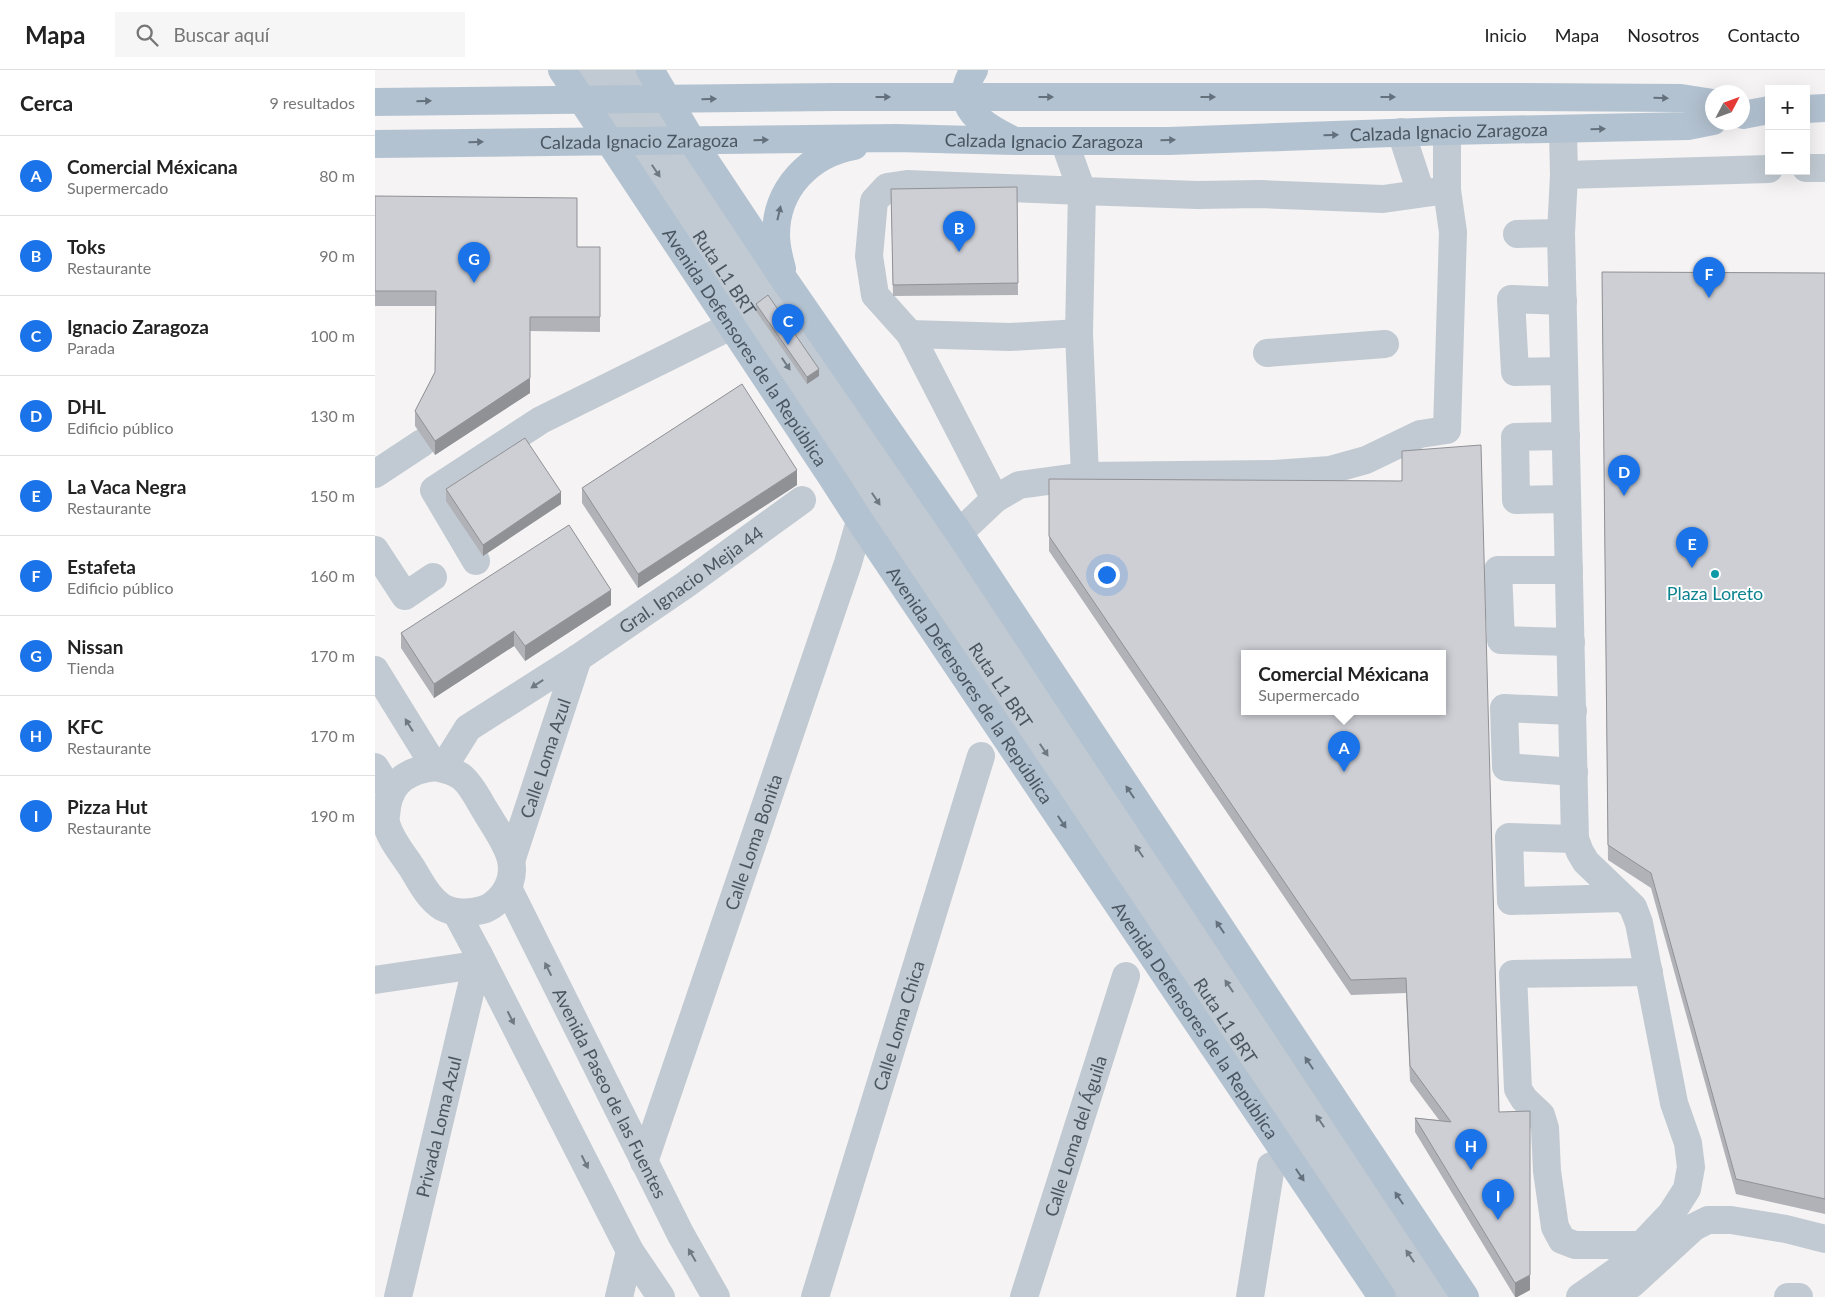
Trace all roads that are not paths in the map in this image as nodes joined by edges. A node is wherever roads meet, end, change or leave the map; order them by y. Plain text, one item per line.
1 (562, 70) edge
2 (593, 70) edge
3 (620, 70) edge
4 (650, 70) edge
5 (974, 70) edge
6 (375, 83) edge
7 (1705, 101) edge
8 (375, 102) edge
9 (1810, 108) edge
10 (1825, 108) edge
11 (375, 122) edge
12 (1705, 123) edge
13 (1563, 130) junction
14 (1447, 131) junction
15 (1401, 132) junction
16 (896, 138) junction
17 (636, 140) junction
18 (663, 140) junction
19 (607, 141) junction
20 (692, 141) junction
21 (1015, 141) junction
22 (1064, 141) junction
23 (375, 144) edge
24 (1810, 168) edge
25 (1825, 168) edge
26 (1765, 169) edge
27 (1564, 175) junction
28 (1082, 191) junction
29 (1434, 192) junction
30 (1561, 233) junction
31 (1517, 234) dead end
32 (783, 278) junction
33 (1563, 301) junction
34 (731, 326) junction
35 (1079, 333) junction
36 (910, 334) junction
37 (1385, 344) dead end
38 (1267, 353) dead end
39 (1564, 371) junction
40 (1566, 436) junction
41 (422, 443) edge
42 (375, 474) edge
43 (1085, 476) junction
44 (995, 499) junction
45 (1567, 499) junction
46 (803, 500) dead end
47 (860, 521) junction
48 (959, 533) junction
49 (375, 550) edge
50 (477, 561) dead end
51 (1569, 570) junction
52 (433, 577) dead end
53 (1571, 642) junction
54 (578, 658) junction
55 (375, 670) edge
56 (1573, 711) junction
57 (981, 756) dead end
58 (375, 767) edge
59 (439, 768) junction
60 (1574, 772) junction
61 (384, 807) edge
62 (1575, 839) junction
63 (512, 858) junction
64 (508, 888) junction
65 (1623, 898) junction
66 (456, 912) junction
67 (478, 960) junction
68 (1649, 972) junction
69 (1126, 976) dead end
70 (375, 980) edge
71 (644, 1162) junction
72 (1271, 1166) dead end
73 (1825, 1239) edge
74 (1643, 1245) junction
75 (630, 1251) junction
76 (398, 1297) edge
77 (619, 1297) edge
78 (661, 1297) edge
79 (716, 1297) edge
80 (815, 1297) edge
81 (1024, 1297) edge
82 (1250, 1297) edge
83 (1382, 1297) edge
84 (1411, 1297) edge
85 (1437, 1297) edge
86 (1465, 1297) edge
87 (1580, 1297) edge
88 (1615, 1297) edge
89 (1788, 1297) edge
90 (1799, 1297) edge

1 - 19 main road, Avenida Defensores de la República
2 - 17 street, Ruta L1 BRT
3 - 18 street, Ruta L1 BRT
4 - 20 main road
5 - 21 main road
6 - 11 main road
8 -> 7 main road, Calzada Ignacio Zaragoza
9 - 10 main road
13 -> 12 main road, Calzada Ignacio Zaragoza
13 - 14 main road, Calzada Ignacio Zaragoza
13 - 27 street
14 - 15 main road, Calzada Ignacio Zaragoza
14 - 29 street
22 -> 15 main road, Calzada Ignacio Zaragoza
15 - 29 street
20 -> 16 main road, Calzada Ignacio Zaragoza
16 - 21 main road, Calzada Ignacio Zaragoza
32 -> 16 main road
17 - 18 main road, Calzada Ignacio Zaragoza
17 - 19 main road, Calzada Ignacio Zaragoza
17 -> 84 street, Ruta L1 BRT
18 - 20 main road, Calzada Ignacio Zaragoza
85 -> 18 street, Ruta L1 BRT
23 -> 19 main road, Calzada Ignacio Zaragoza
19 - 34 main road, Avenida Defensores de la República
20 - 32 main road
21 - 22 main road, Calzada Ignacio Zaragoza
22 - 28 street
24 - 25 street
26 - 27 street
27 - 30 street
28 - 29 street
28 - 35 street
28 - 36 street
29 - 43 street
30 - 31 street
30 - 33 street
32 - 48 main road
33 - 39 street
33 - 39 street
34 - 47 main road, Avenida Defensores de la República
34 - 50 street
35 - 36 street
35 - 43 street
36 - 44 street
37 - 38 street
39 - 40 street
40 - 45 street
40 - 45 street
41 - 42 street
43 - 44 street
44 - 48 street
45 - 51 street
46 - 54 street, Gral. Ignacio Mejia 44
47 - 71 street, Calle Loma Bonita
47 -> 83 main road, Avenida Defensores de la República
86 -> 48 main road
49 - 52 street
51 - 53 street
51 - 53 street
53 - 56 street
54 -> 59 street, Gral. Ignacio Mejia 44
54 - 63 street, Calle Loma Azul
59 -> 55 street
56 - 60 street
56 - 60 street
57 - 80 street, Calle Loma Chica
58 - 61 street
59 - 61 street
59 - 63 street
60 - 62 street
61 - 66 street
62 - 65 street
62 - 65 street
63 - 64 street
64 - 66 street
71 -> 64 street, Avenida Paseo de las Fuentes
65 - 68 street
66 - 67 street
67 - 70 street
67 -> 75 street
67 - 76 street, Privada Loma Azul
68 - 74 street
68 - 74 street
69 - 81 street, Calle Loma del Águila
79 -> 71 street, Avenida Paseo de las Fuentes
72 - 82 street
73 - 88 street
74 - 87 street
75 - 77 street
75 - 78 street
89 - 90 street

